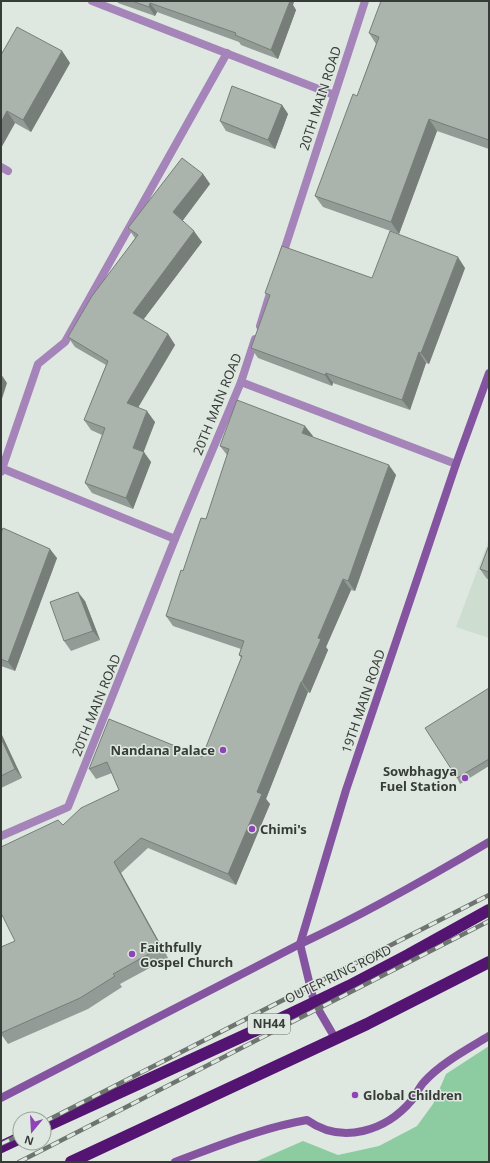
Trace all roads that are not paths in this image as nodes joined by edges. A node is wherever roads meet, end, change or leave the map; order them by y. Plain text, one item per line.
1 (92, 1) edge
2 (365, 1) edge
3 (227, 53) junction
4 (334, 95) junction
5 (280, 261) edge
6 (275, 276) edge
7 (489, 373) edge
8 (241, 382) junction
9 (456, 464) junction
10 (1, 469) edge
11 (175, 538) junction
12 (1, 836) edge
13 (489, 842) edge
14 (489, 910) edge
15 (300, 944) junction
16 (489, 962) edge
17 (314, 1002) junction
18 (489, 1036) edge
19 (335, 1038) junction
20 (1, 1098) edge
21 (52, 1123) edge
22 (12, 1141) edge
23 (1, 1146) edge
24 (71, 1162) edge
25 (175, 1162) edge

1 - 3 street
2 - 4 street, 20TH MAIN ROAD
3 - 4 street
3 - 10 street
4 - 5 street, 20TH MAIN ROAD
6 - 8 street, 20TH MAIN ROAD
7 - 9 street, 19TH MAIN ROAD
8 - 9 street
8 - 11 street, 20TH MAIN ROAD
9 - 15 street, 19TH MAIN ROAD
10 - 11 street
11 - 12 street, 20TH MAIN ROAD
13 - 15 street
14 - 17 highway, OUTER RING ROAD / NH44
15 - 17 street
15 - 20 street
16 - 19 highway
17 - 19 street
17 - 21 highway, OUTER RING ROAD / NH44
18 - 25 street
19 - 24 highway
22 - 23 highway

